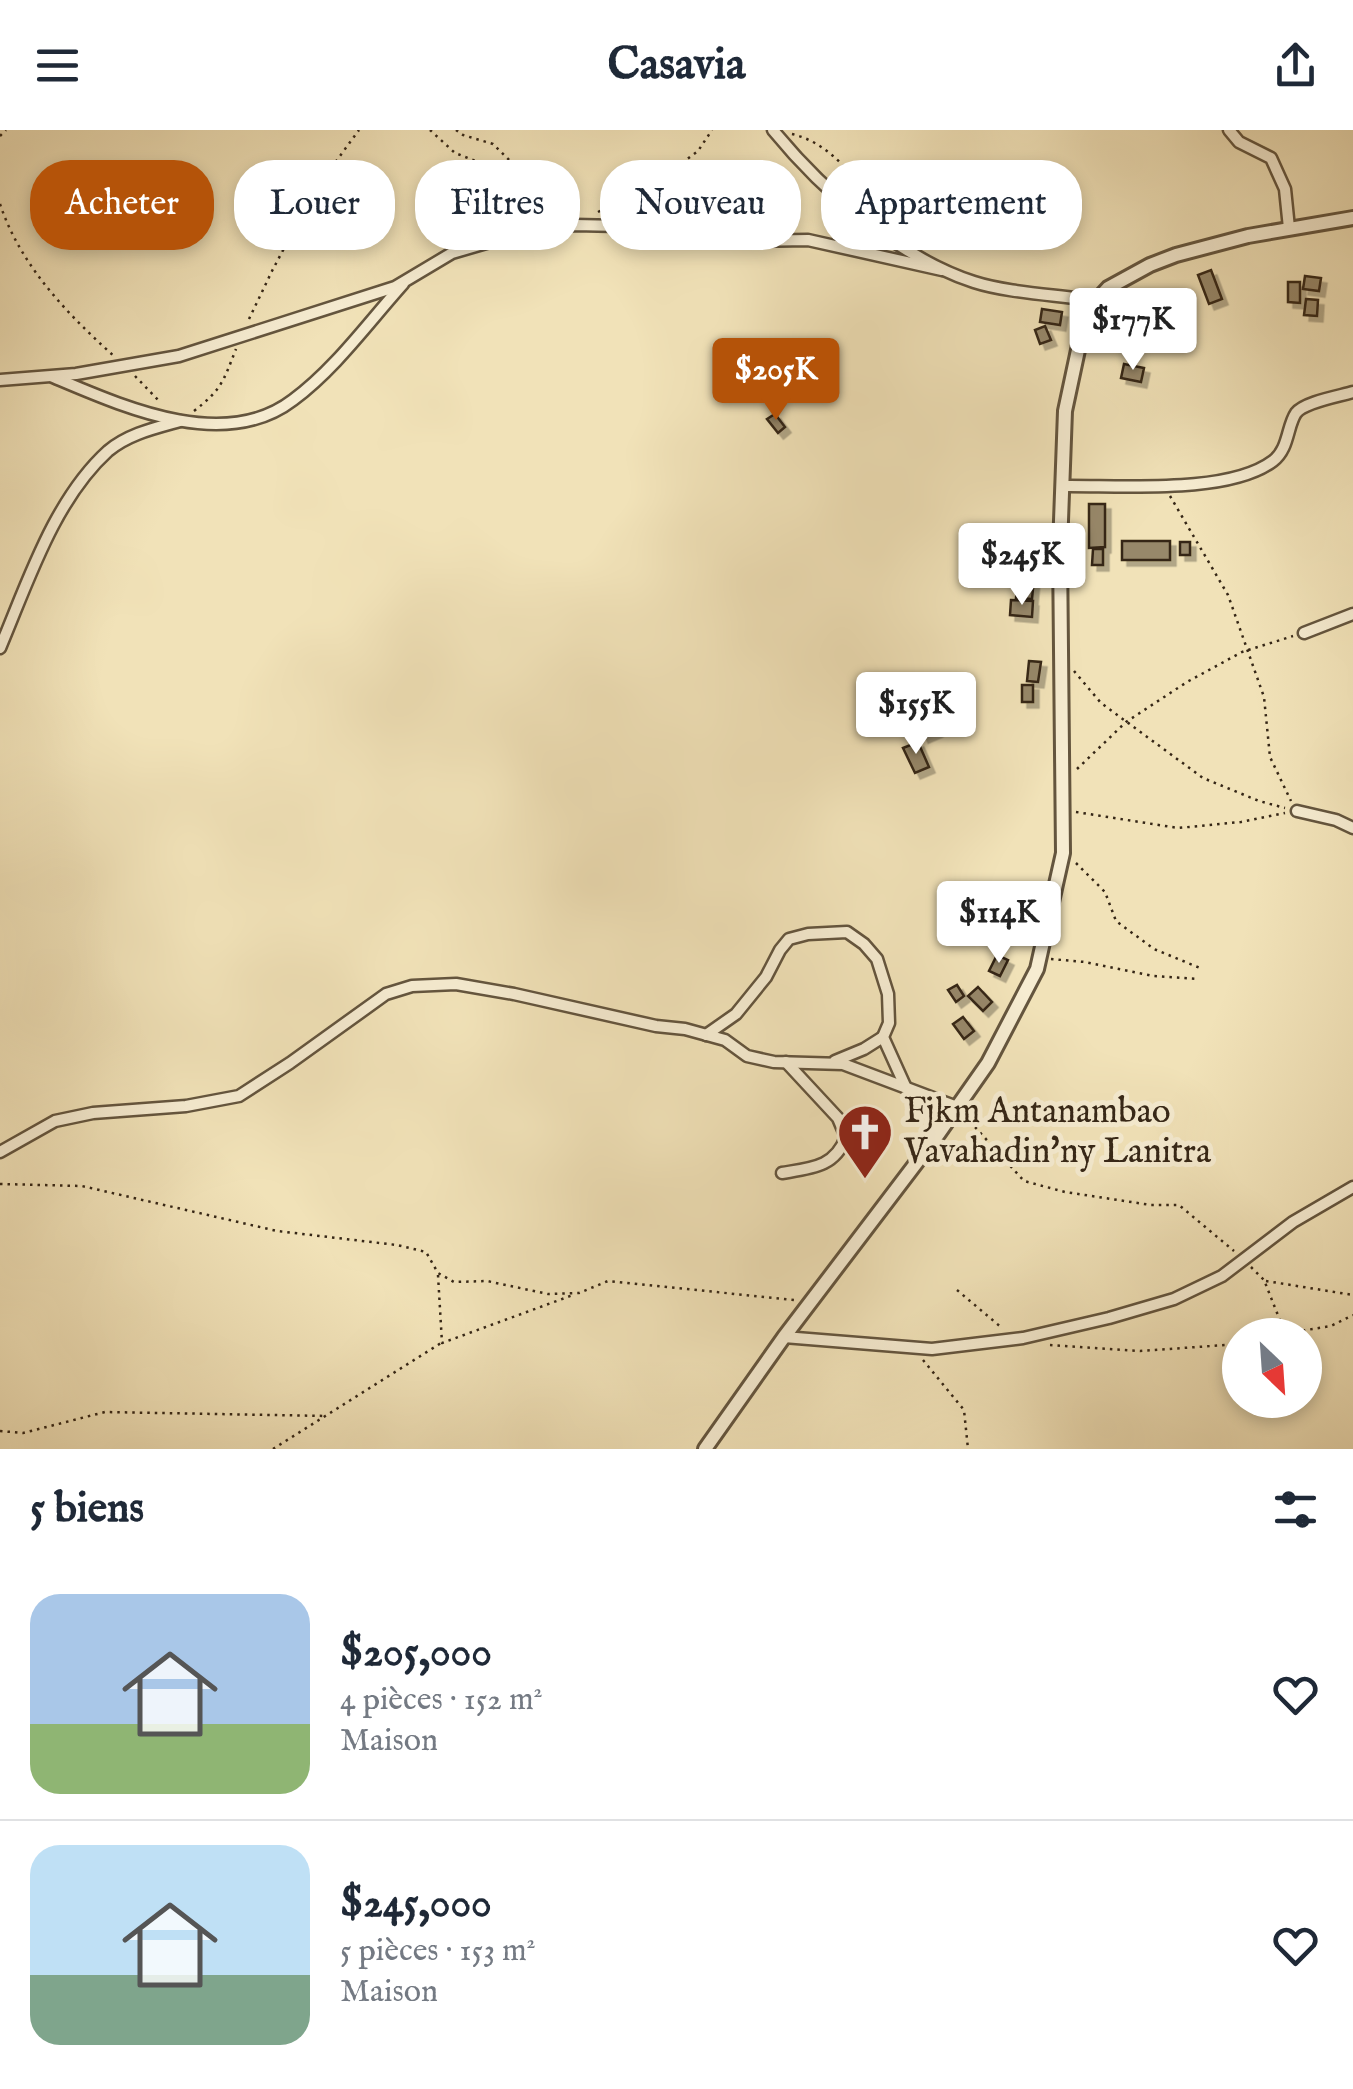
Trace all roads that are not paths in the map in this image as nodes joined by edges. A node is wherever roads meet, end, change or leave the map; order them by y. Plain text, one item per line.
1 (1229, 130) edge
2 (773, 131) edge
3 (1353, 218) edge
4 (1289, 228) junction
5 (942, 270) junction
6 (407, 280) junction
7 (1096, 301) junction
8 (50, 376) junction
9 (0, 380) edge
10 (1353, 392) edge
11 (180, 421) junction
12 (1062, 486) junction
13 (1353, 614) edge
14 (1304, 633) road end
15 (0, 648) edge
16 (1296, 811) road end
17 (1353, 828) edge
18 (706, 1035) junction
19 (883, 1037) junction
20 (786, 1062) junction
21 (829, 1064) junction
22 (906, 1088) junction
23 (957, 1108) junction
24 (0, 1152) edge
25 (782, 1173) dead end
26 (1353, 1188) edge
27 (784, 1337) junction
28 (705, 1449) edge

1 - 4 street
2 - 5 street
3 - 4 street
4 - 7 street
5 - 6 street
5 - 7 street
6 - 8 street
6 - 11 street
7 - 12 street
8 - 9 street
8 - 11 street
10 - 12 street
11 - 15 street
12 - 23 street
13 - 14 street
16 - 17 street
18 - 19 street
18 - 20 street
18 - 24 street
19 - 21 street
19 - 22 street
20 - 21 street
20 - 25 street
21 - 22 street
22 - 23 street
23 - 27 street
26 - 27 street
27 - 28 street

